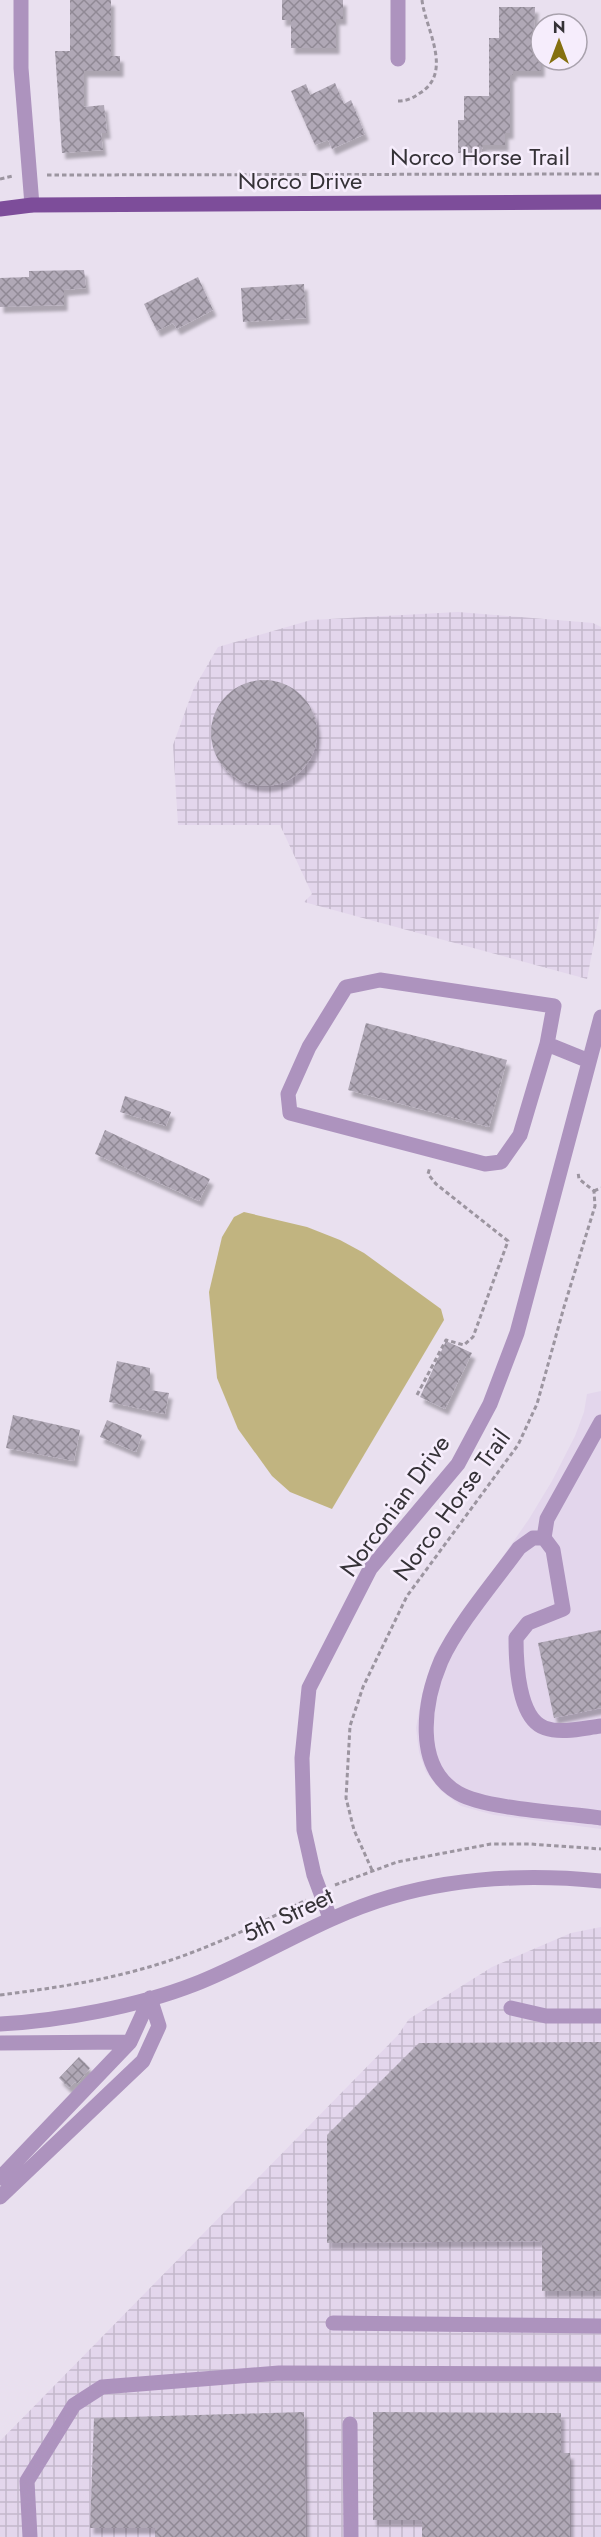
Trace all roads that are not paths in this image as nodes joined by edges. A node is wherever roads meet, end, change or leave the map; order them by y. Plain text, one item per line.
1 (21, 0) edge
2 (398, 0) edge
3 (398, 59) dead end
4 (601, 202) edge
5 (32, 205) junction
6 (0, 209) edge
7 (601, 1017) edge
8 (547, 1044) junction
9 (589, 1061) junction
10 (601, 1422) edge
11 (544, 1538) junction
12 (601, 1726) edge
13 (601, 1818) edge
14 (601, 1881) edge
15 (330, 1918) junction
16 (150, 1998) junction
17 (511, 2008) dead end
18 (601, 2016) edge
19 (0, 2024) edge
20 (130, 2042) junction
21 (0, 2043) edge
22 (0, 2178) edge
23 (0, 2197) edge
24 (333, 2323) dead end
25 (601, 2326) edge
26 (601, 2374) edge
27 (350, 2424) dead end
28 (30, 2537) edge
29 (351, 2537) edge

1 - 5 street
2 - 3 street
4 - 5 main road, Norco Drive
5 - 6 main road, Norco Drive
7 - 9 street, Norconian Drive
8 - 8 street
8 - 9 street
9 - 15 street, Norconian Drive
10 - 11 street
11 - 12 street
11 - 13 street
14 - 15 street, 5th Street
15 - 16 street, 5th Street
16 - 19 street, 5th Street
16 - 20 street
16 - 23 street
17 - 18 street
20 - 21 street
20 - 22 street
24 - 25 street
26 - 28 street
27 - 29 street

